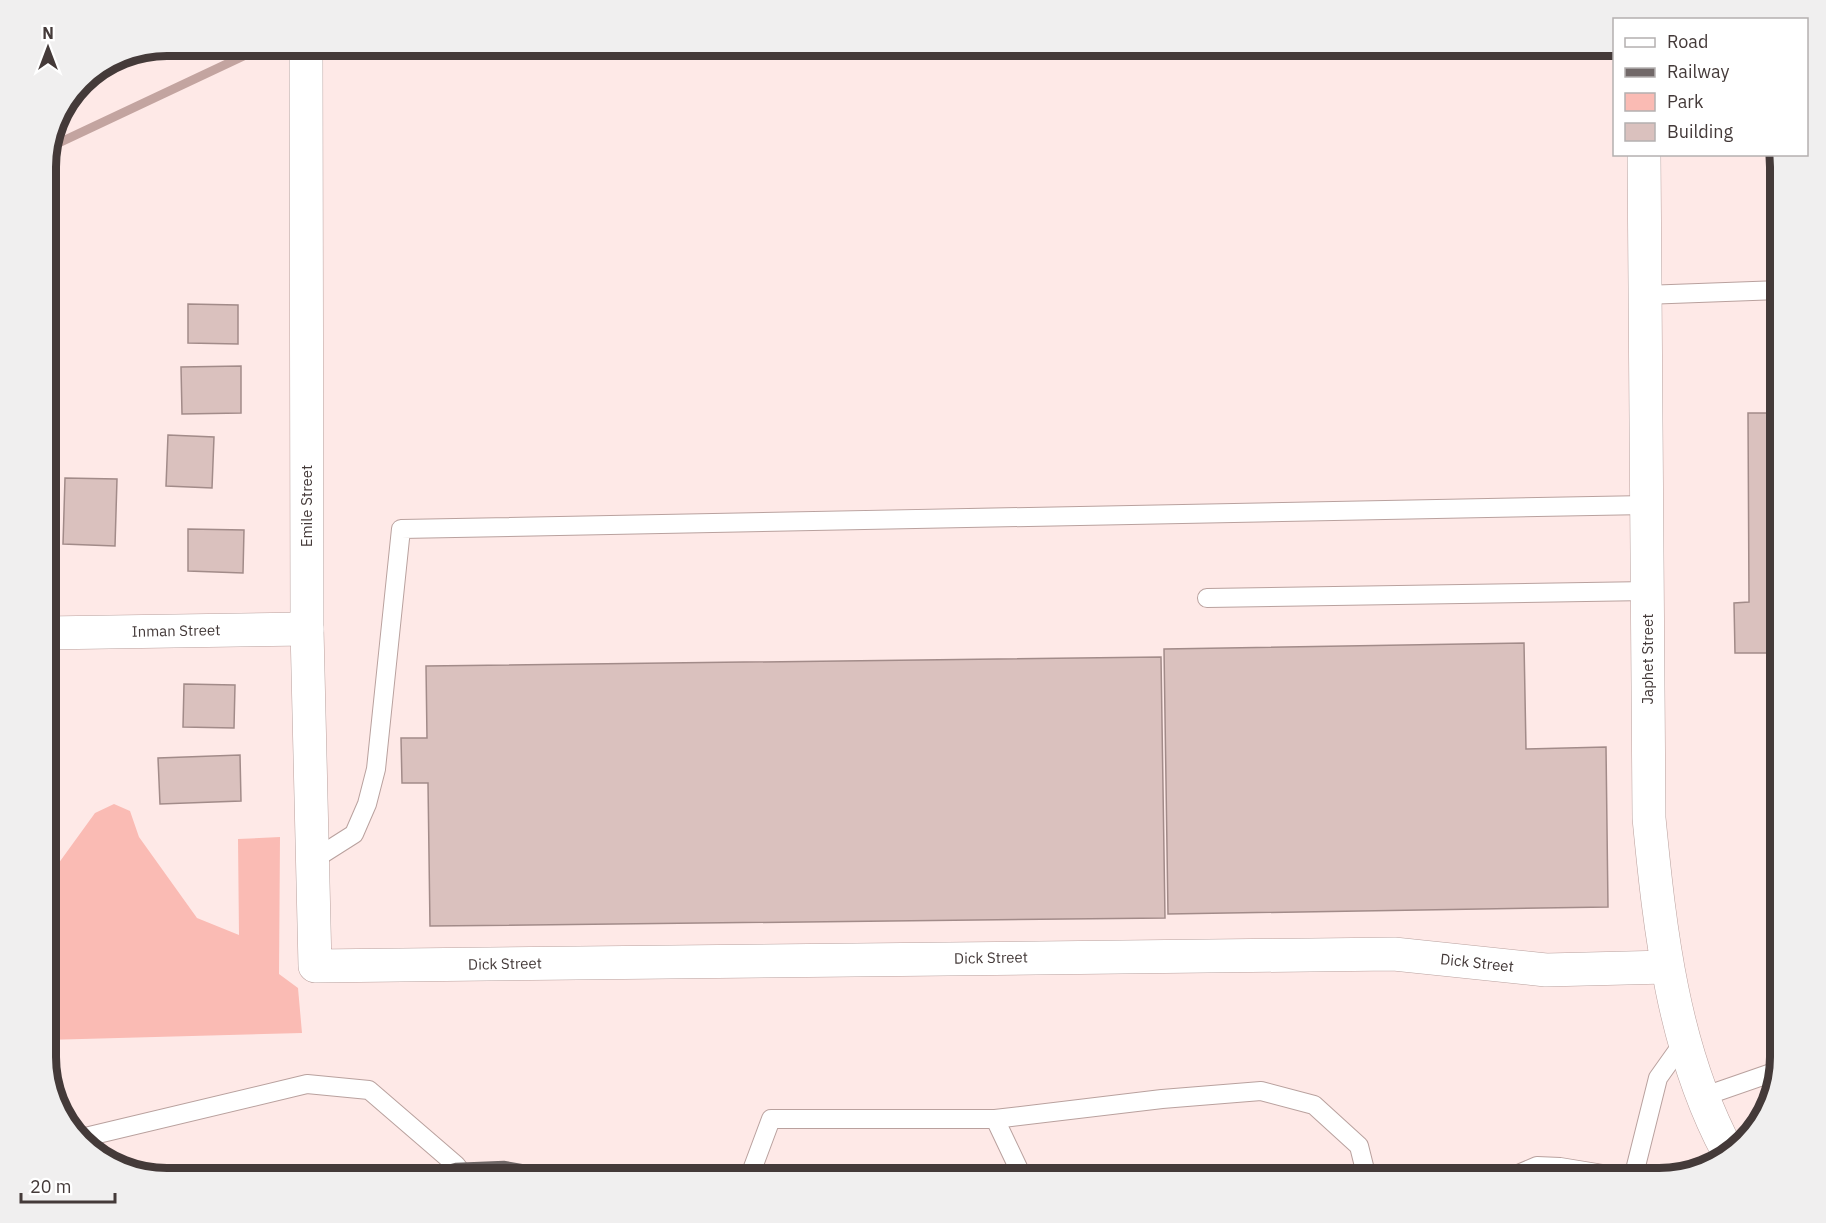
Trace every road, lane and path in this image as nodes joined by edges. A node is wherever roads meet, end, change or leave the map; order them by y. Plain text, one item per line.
1 (306, 56) edge
2 (1644, 156) edge
3 (1770, 290) edge
4 (1644, 295) junction
5 (1647, 505) junction
6 (1648, 591) junction
7 (1207, 598) dead end
8 (308, 629) junction
9 (56, 633) edge
10 (313, 860) junction
11 (315, 966) joint
12 (1667, 967) junction
13 (1685, 1040) junction
14 (1769, 1074) edge
15 (1702, 1097) junction
16 (995, 1119) junction
17 (89, 1136) edge
18 (1725, 1146) edge
19 (458, 1168) edge
20 (753, 1168) edge
21 (1018, 1168) edge
22 (1364, 1168) edge
23 (1636, 1168) edge

1 - 8 street, Emile Street
2 - 4 street, Japhet Street
3 - 4 lane
4 - 5 street, Japhet Street
5 - 6 street, Japhet Street
5 - 10 lane
6 - 7 lane
6 - 12 street, Japhet Street
8 - 9 street, Inman Street
8 - 10 street, Emile Street
10 - 11 street, Emile Street
11 - 12 street, Dick Street
12 - 13 street, Japhet Street
13 - 15 street, Japhet Street
13 - 23 lane
14 - 15 lane
15 - 18 street, Japhet Street
16 - 20 lane
16 - 21 lane
16 - 22 lane
17 - 19 lane

